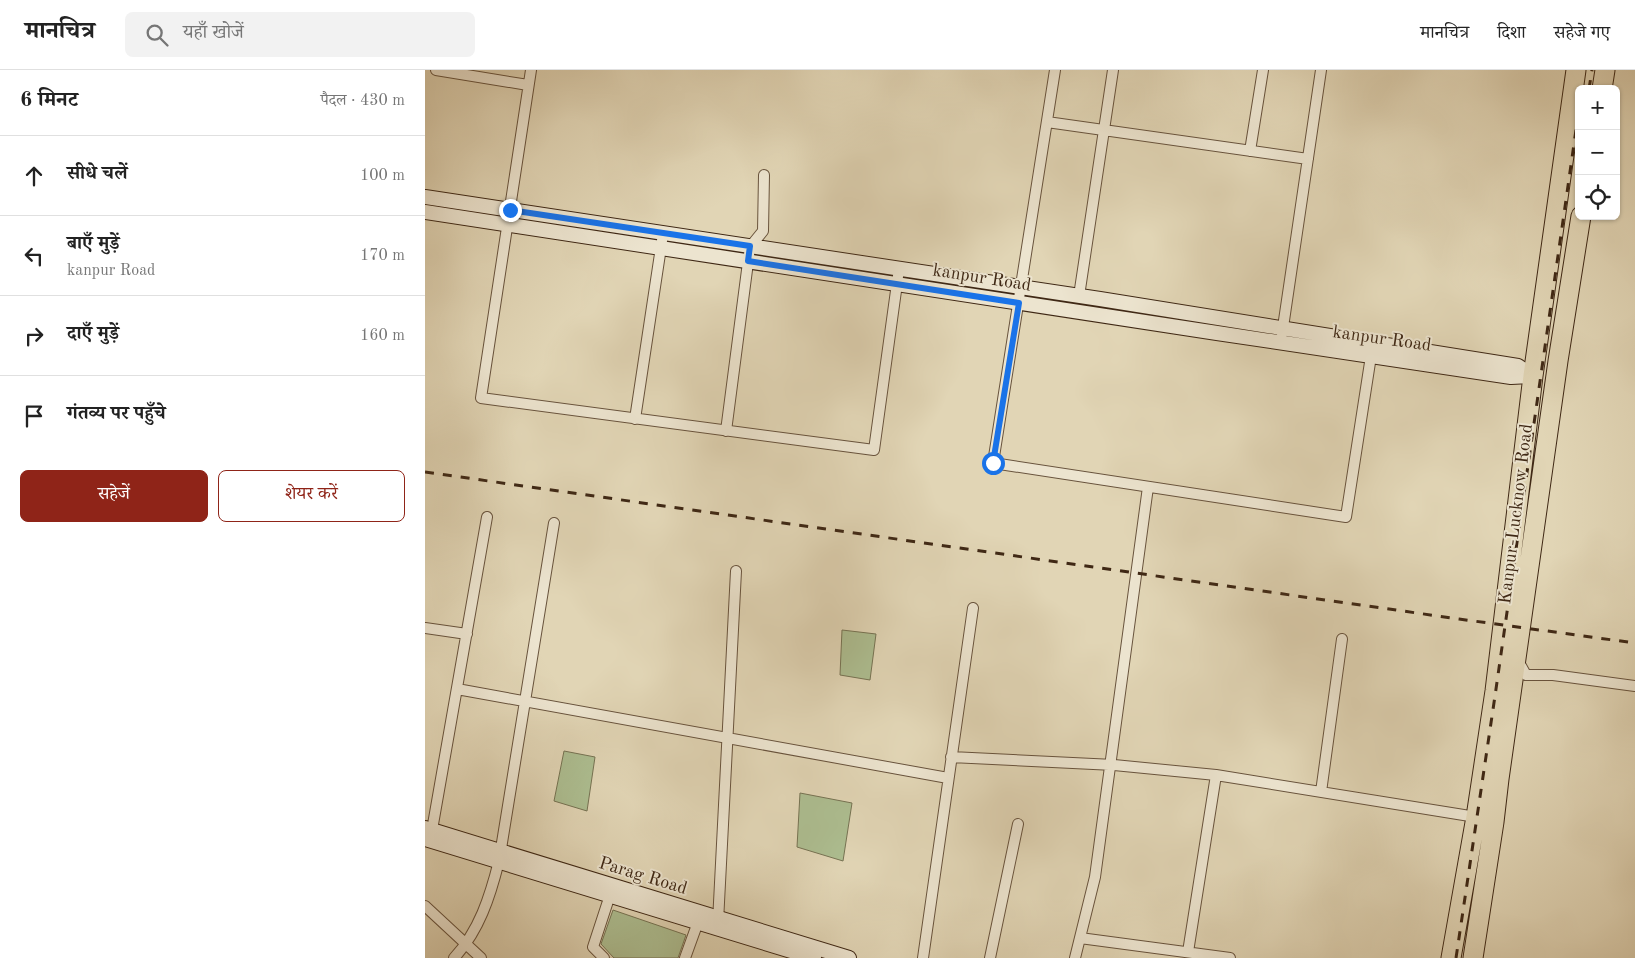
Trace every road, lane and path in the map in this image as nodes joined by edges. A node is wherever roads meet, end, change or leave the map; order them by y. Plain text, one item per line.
1 (436, 70) edge
2 (531, 70) edge
3 (1055, 70) edge
4 (1113, 70) edge
5 (1263, 70) edge
6 (1321, 70) edge
7 (1576, 70) edge
8 (1605, 70) edge
9 (528, 85) junction
10 (1602, 85) edge
11 (1047, 122) junction
12 (1104, 131) junction
13 (1250, 151) junction
14 (1308, 159) junction
15 (764, 175) dead end
16 (425, 197) edge
17 (510, 210) junction
18 (425, 212) edge
19 (1580, 220) edge
20 (507, 225) junction
21 (663, 234) junction
22 (750, 246) junction
23 (661, 248) junction
24 (748, 261) junction
25 (899, 269) junction
26 (897, 284) junction
27 (1021, 288) junction
28 (1079, 296) junction
29 (1019, 303) junction
30 (1283, 328) junction
31 (1281, 343) junction
32 (1371, 356) junction
33 (1533, 376) junction
34 (635, 419) junction
35 (726, 431) junction
36 (1148, 487) junction
37 (487, 517) dead end
38 (554, 523) dead end
39 (736, 571) dead end
40 (973, 608) dead end
41 (425, 628) edge
42 (467, 634) junction
43 (1342, 639) dead end
44 (1515, 664) junction
45 (1635, 686) edge
46 (457, 688) junction
47 (525, 701) junction
48 (727, 738) junction
49 (951, 757) junction
50 (1110, 766) junction
51 (1216, 775) junction
52 (949, 778) junction
53 (1321, 792) junction
54 (1476, 817) junction
55 (1018, 824) dead end
56 (427, 832) edge
57 (500, 856) junction
58 (609, 895) junction
59 (425, 906) edge
60 (699, 922) junction
61 (718, 923) junction
62 (1080, 938) junction
63 (466, 945) junction
64 (1188, 952) junction
65 (783, 954) edge
66 (454, 958) edge
67 (481, 958) edge
68 (604, 958) edge
69 (685, 958) edge
70 (814, 958) edge
71 (849, 958) edge
72 (923, 958) edge
73 (990, 958) edge
74 (1075, 958) edge
75 (1230, 958) edge
76 (1451, 958) edge
77 (1473, 958) edge

1 - 9 street
2 - 9 street
3 - 11 street
4 - 12 street
5 - 13 street
6 - 14 street
7 - 33 highway, Kanpur-Lucknow Road
8 - 10 highway
9 - 17 street
11 - 12 street
11 - 27 street
12 - 13 street
12 - 28 street
13 - 14 street
14 - 30 street
15 - 22 street
16 - 17 street
17 - 20 street
17 - 21 street
18 - 20 street, kanpur Road
19 - 44 highway, Kanpur-Lucknow Road
20 - 23 street, kanpur Road
20 - 34 street
21 - 22 street
21 - 23 street
22 - 24 street
22 - 25 street
23 - 24 street, kanpur Road
23 - 34 street
24 - 26 street, kanpur Road
24 - 35 street
25 - 26 street
25 - 27 street
26 - 29 street, kanpur Road
26 - 35 street
27 - 28 street
27 - 29 street
28 - 30 street
29 - 31 street, kanpur Road
29 - 36 street
30 - 31 street
30 - 33 street
31 - 32 street, kanpur Road
32 - 33 street, kanpur Road
32 - 36 street
33 - 54 highway, Kanpur-Lucknow Road
34 - 35 street
36 - 50 street
37 - 42 street
38 - 47 street
39 - 48 street
40 - 49 street
41 - 42 street
42 - 46 street
43 - 53 street
44 - 45 street
44 - 77 highway, Kanpur-Lucknow Road
46 - 47 street
46 - 56 street
47 - 48 street
47 - 57 street
48 - 52 street
48 - 61 street
49 - 50 street
49 - 52 street
50 - 51 street
50 - 62 street
51 - 53 street
51 - 64 street
52 - 72 street
53 - 54 street
54 - 76 highway, Kanpur-Lucknow Road
55 - 73 street
56 - 57 street, Parag Road
57 - 58 street, Parag Road
57 - 61 street, Parag Road
57 - 63 street
58 - 60 street, Parag Road
58 - 68 street
59 - 63 street
60 - 61 street, Parag Road
60 - 69 street
61 - 65 street, Parag Road
61 - 71 street, Parag Road
62 - 64 street
62 - 74 street
63 - 66 street
63 - 67 street
64 - 75 street
65 - 70 street, Parag Road

